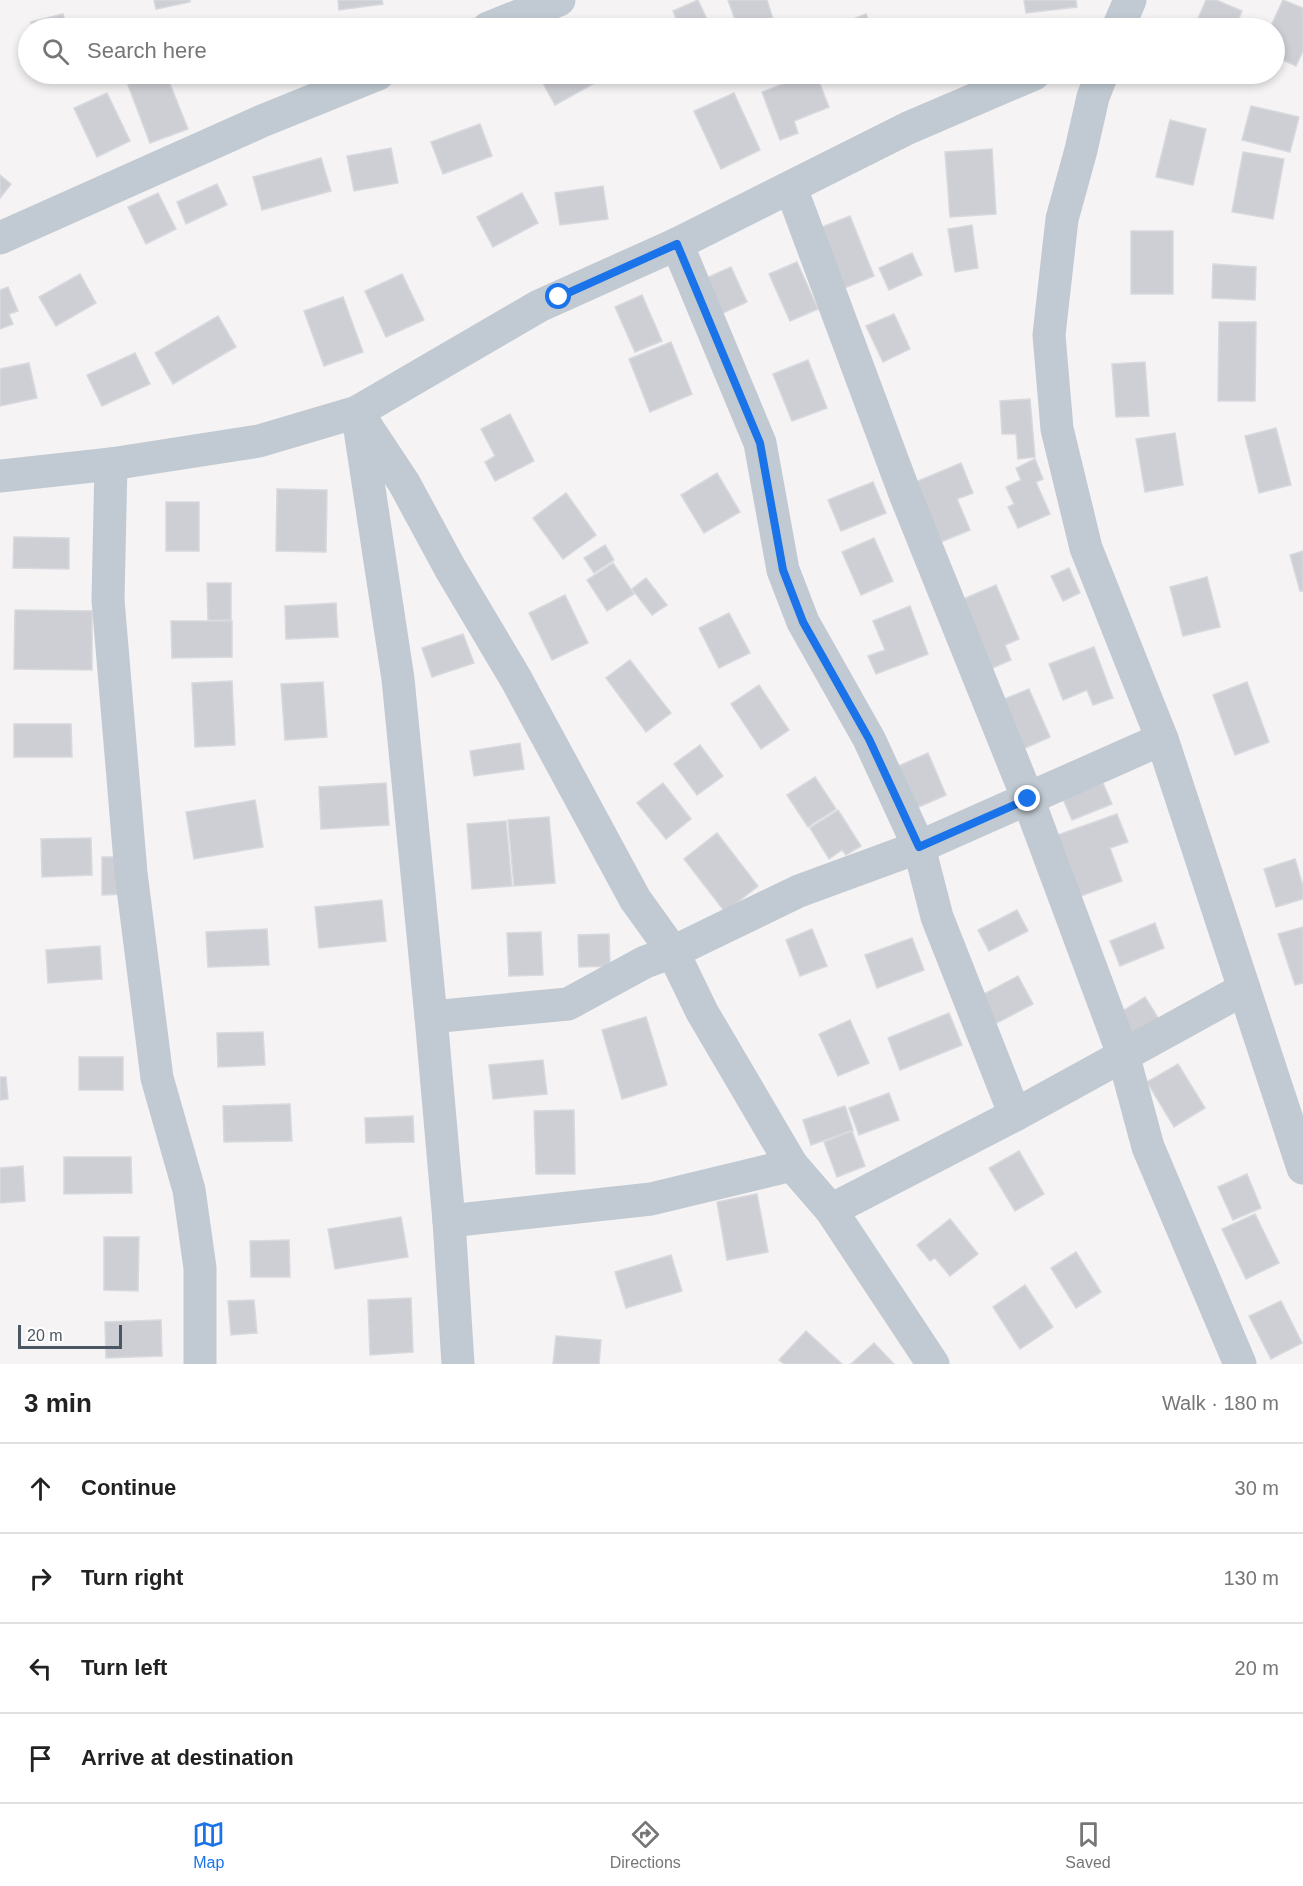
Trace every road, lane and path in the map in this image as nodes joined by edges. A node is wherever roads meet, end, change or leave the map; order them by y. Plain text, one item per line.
1 (558, 0) edge
2 (1130, 0) edge
3 (513, 18) edge
4 (1122, 18) edge
5 (353, 84) edge
6 (1011, 84) edge
7 (1098, 84) edge
8 (791, 188) junction
9 (0, 238) edge
10 (677, 244) junction
11 (357, 412) junction
12 (111, 464) junction
13 (0, 476) edge
14 (1162, 739) junction
15 (1028, 799) junction
16 (919, 847) junction
17 (673, 952) junction
18 (1244, 989) junction
19 (431, 1017) junction
20 (1123, 1054) junction
21 (1015, 1115) junction
22 (792, 1165) junction
23 (1303, 1168) edge
24 (831, 1210) junction
25 (449, 1221) junction
26 (200, 1364) edge
27 (458, 1364) edge
28 (933, 1364) edge
29 (1240, 1364) edge

1 - 3 street
2 - 4 street
5 - 9 street
6 - 8 street
7 - 14 street
8 - 10 street
8 - 15 street
10 - 11 street
10 - 16 street
11 - 12 street
11 - 17 street
11 - 19 street
12 - 13 street
12 - 26 street
14 - 15 street
14 - 18 street
15 - 16 street
15 - 20 street
16 - 17 street
16 - 21 street
17 - 19 street
17 - 22 street
18 - 20 street
18 - 23 street
19 - 25 street
20 - 21 street
20 - 29 street
21 - 24 street
22 - 24 street
22 - 25 street
24 - 28 street
25 - 27 street

